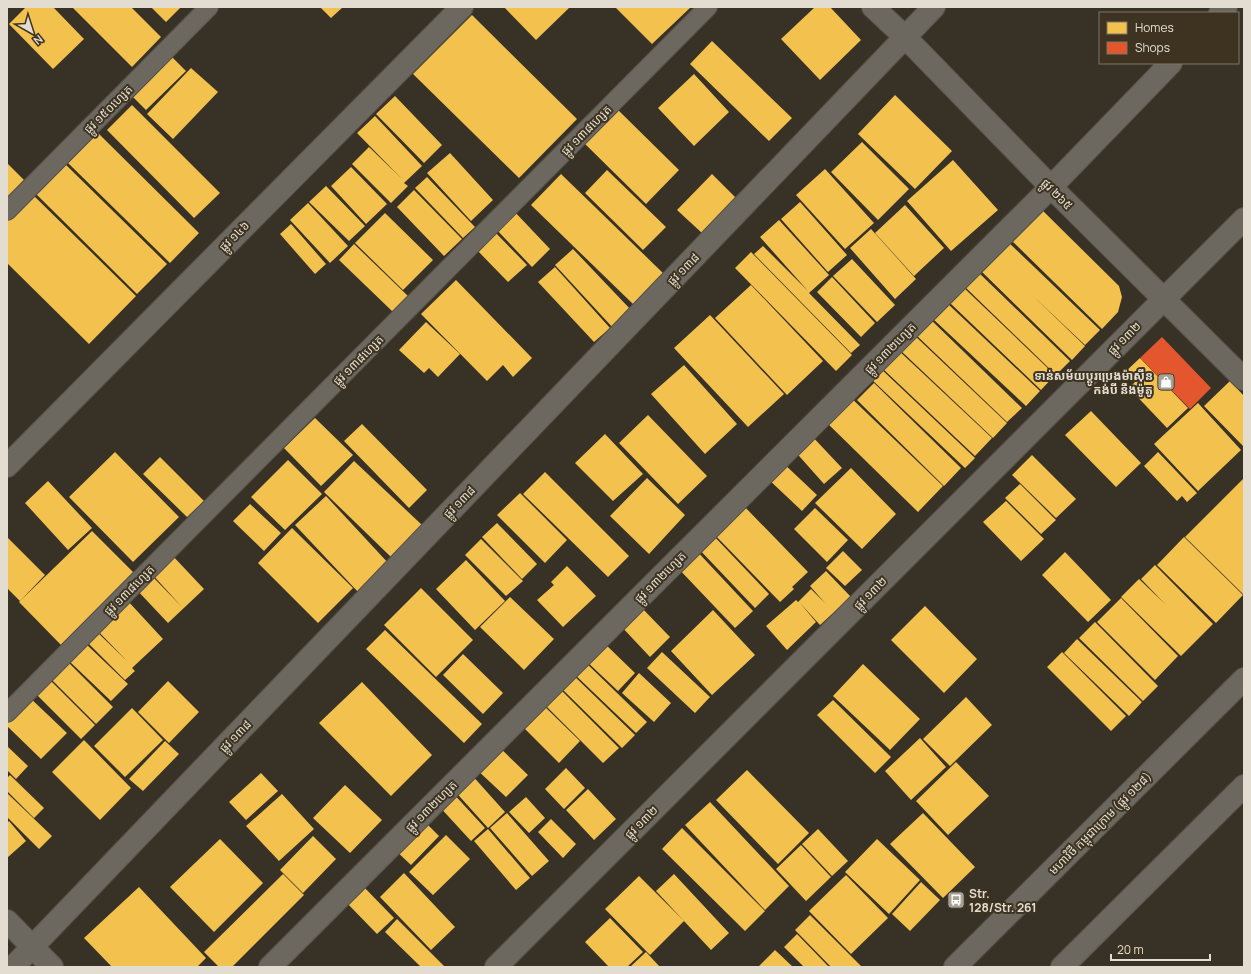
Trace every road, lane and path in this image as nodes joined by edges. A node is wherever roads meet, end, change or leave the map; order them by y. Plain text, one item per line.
1 (209, 7) edge
2 (462, 7) edge
3 (708, 7) edge
4 (873, 7) edge
5 (934, 7) edge
6 (905, 37) junction
7 (1170, 64) edge
8 (1050, 187) junction
9 (7, 211) edge
10 (1244, 219) edge
11 (1164, 299) junction
12 (1244, 379) edge
13 (7, 466) edge
14 (1244, 679) edge
15 (7, 713) edge
16 (1244, 786) edge
17 (7, 922) edge
18 (33, 947) junction
19 (13, 967) edge
20 (52, 967) edge
21 (270, 967) edge
22 (496, 967) edge
23 (955, 967) edge
24 (1062, 967) edge

1 - 9 lane, ផ្លូវ ១៥០ហ្សេត
2 - 13 street, ផ្លូវ ១៤៦
3 - 15 lane, ផ្លូវ ១៣៨ហ្សេត
4 - 6 street, ផ្លូវ ២៦៥
5 - 6 street, ផ្លូវ ១៣៨
6 - 8 street, ផ្លូវ ២៦៥
6 - 18 street, ផ្លូវ ១៣៨
7 - 8 street, ផ្លូវ ១៣២ហ្សេត
8 - 11 street, ផ្លូវ ២៦៥
8 - 21 street, ផ្លូវ ១៣២ហ្សេត
10 - 11 street, ផ្លូវ ១៣២
11 - 12 street, ផ្លូវ ២៦៥
11 - 22 street, ផ្លូវ ១៣២
14 - 23 street, មហាវិថី កម្ពុជាក្រោម (ផ្លូវ ១២៨)
16 - 24 street
17 - 18 street
18 - 19 street, ផ្លូវ ១៣៨
18 - 20 street

